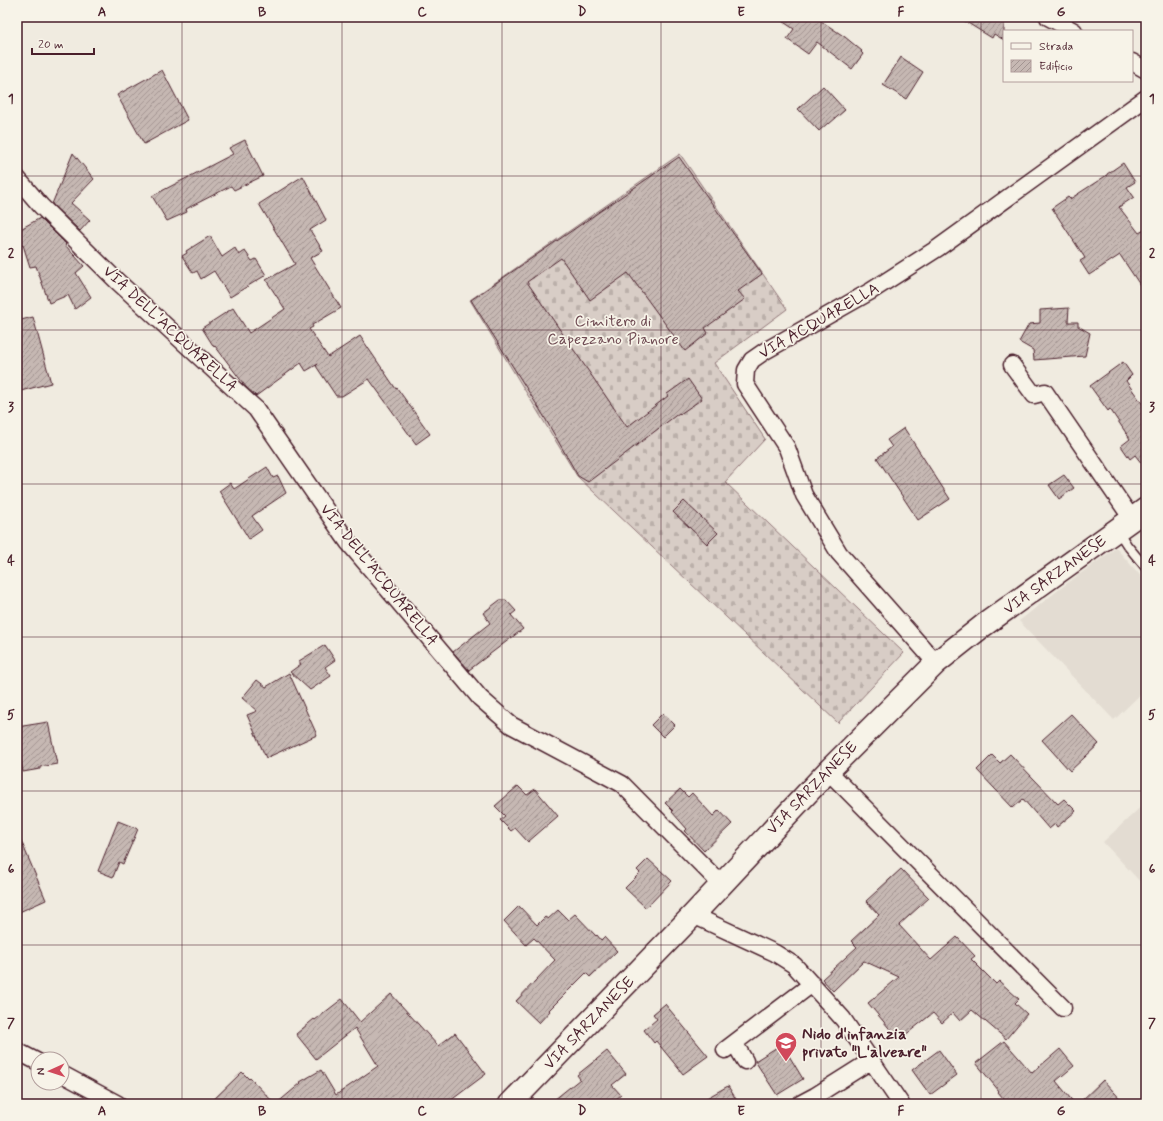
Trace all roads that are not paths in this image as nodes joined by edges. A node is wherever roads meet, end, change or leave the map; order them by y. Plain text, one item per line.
1 (1048, 17) edge
2 (1072, 30) edge
3 (1133, 63) edge
4 (1146, 70) edge
5 (1146, 98) edge
6 (17, 178) edge
7 (1012, 364) dead end
8 (1132, 519) edge
9 (1146, 568) edge
10 (936, 663) junction
11 (828, 771) junction
12 (721, 884) junction
13 (692, 915) junction
14 (812, 984) junction
15 (1063, 1008) dead end
16 (17, 1051) edge
17 (30, 1058) edge
18 (872, 1060) junction
19 (746, 1061) dead end
20 (70, 1078) edge
21 (118, 1104) edge
22 (510, 1104) edge
23 (800, 1104) edge
24 (901, 1104) edge

1 - 2 street
3 - 4 street
5 - 10 street, VIA ACQUARELLA
6 - 12 street, VIA DELL'ACQUARELLA
7 - 8 street
8 - 9 lane
8 - 10 main road, VIA SARZANESE
10 - 11 main road, VIA SARZANESE
11 - 12 main road, VIA SARZANESE
11 - 15 street
12 - 13 main road, VIA SARZANESE
13 - 14 street
13 - 22 main road, VIA SARZANESE
14 - 18 street
14 - 19 street
16 - 17 street
18 - 23 street
18 - 24 street
20 - 21 street

